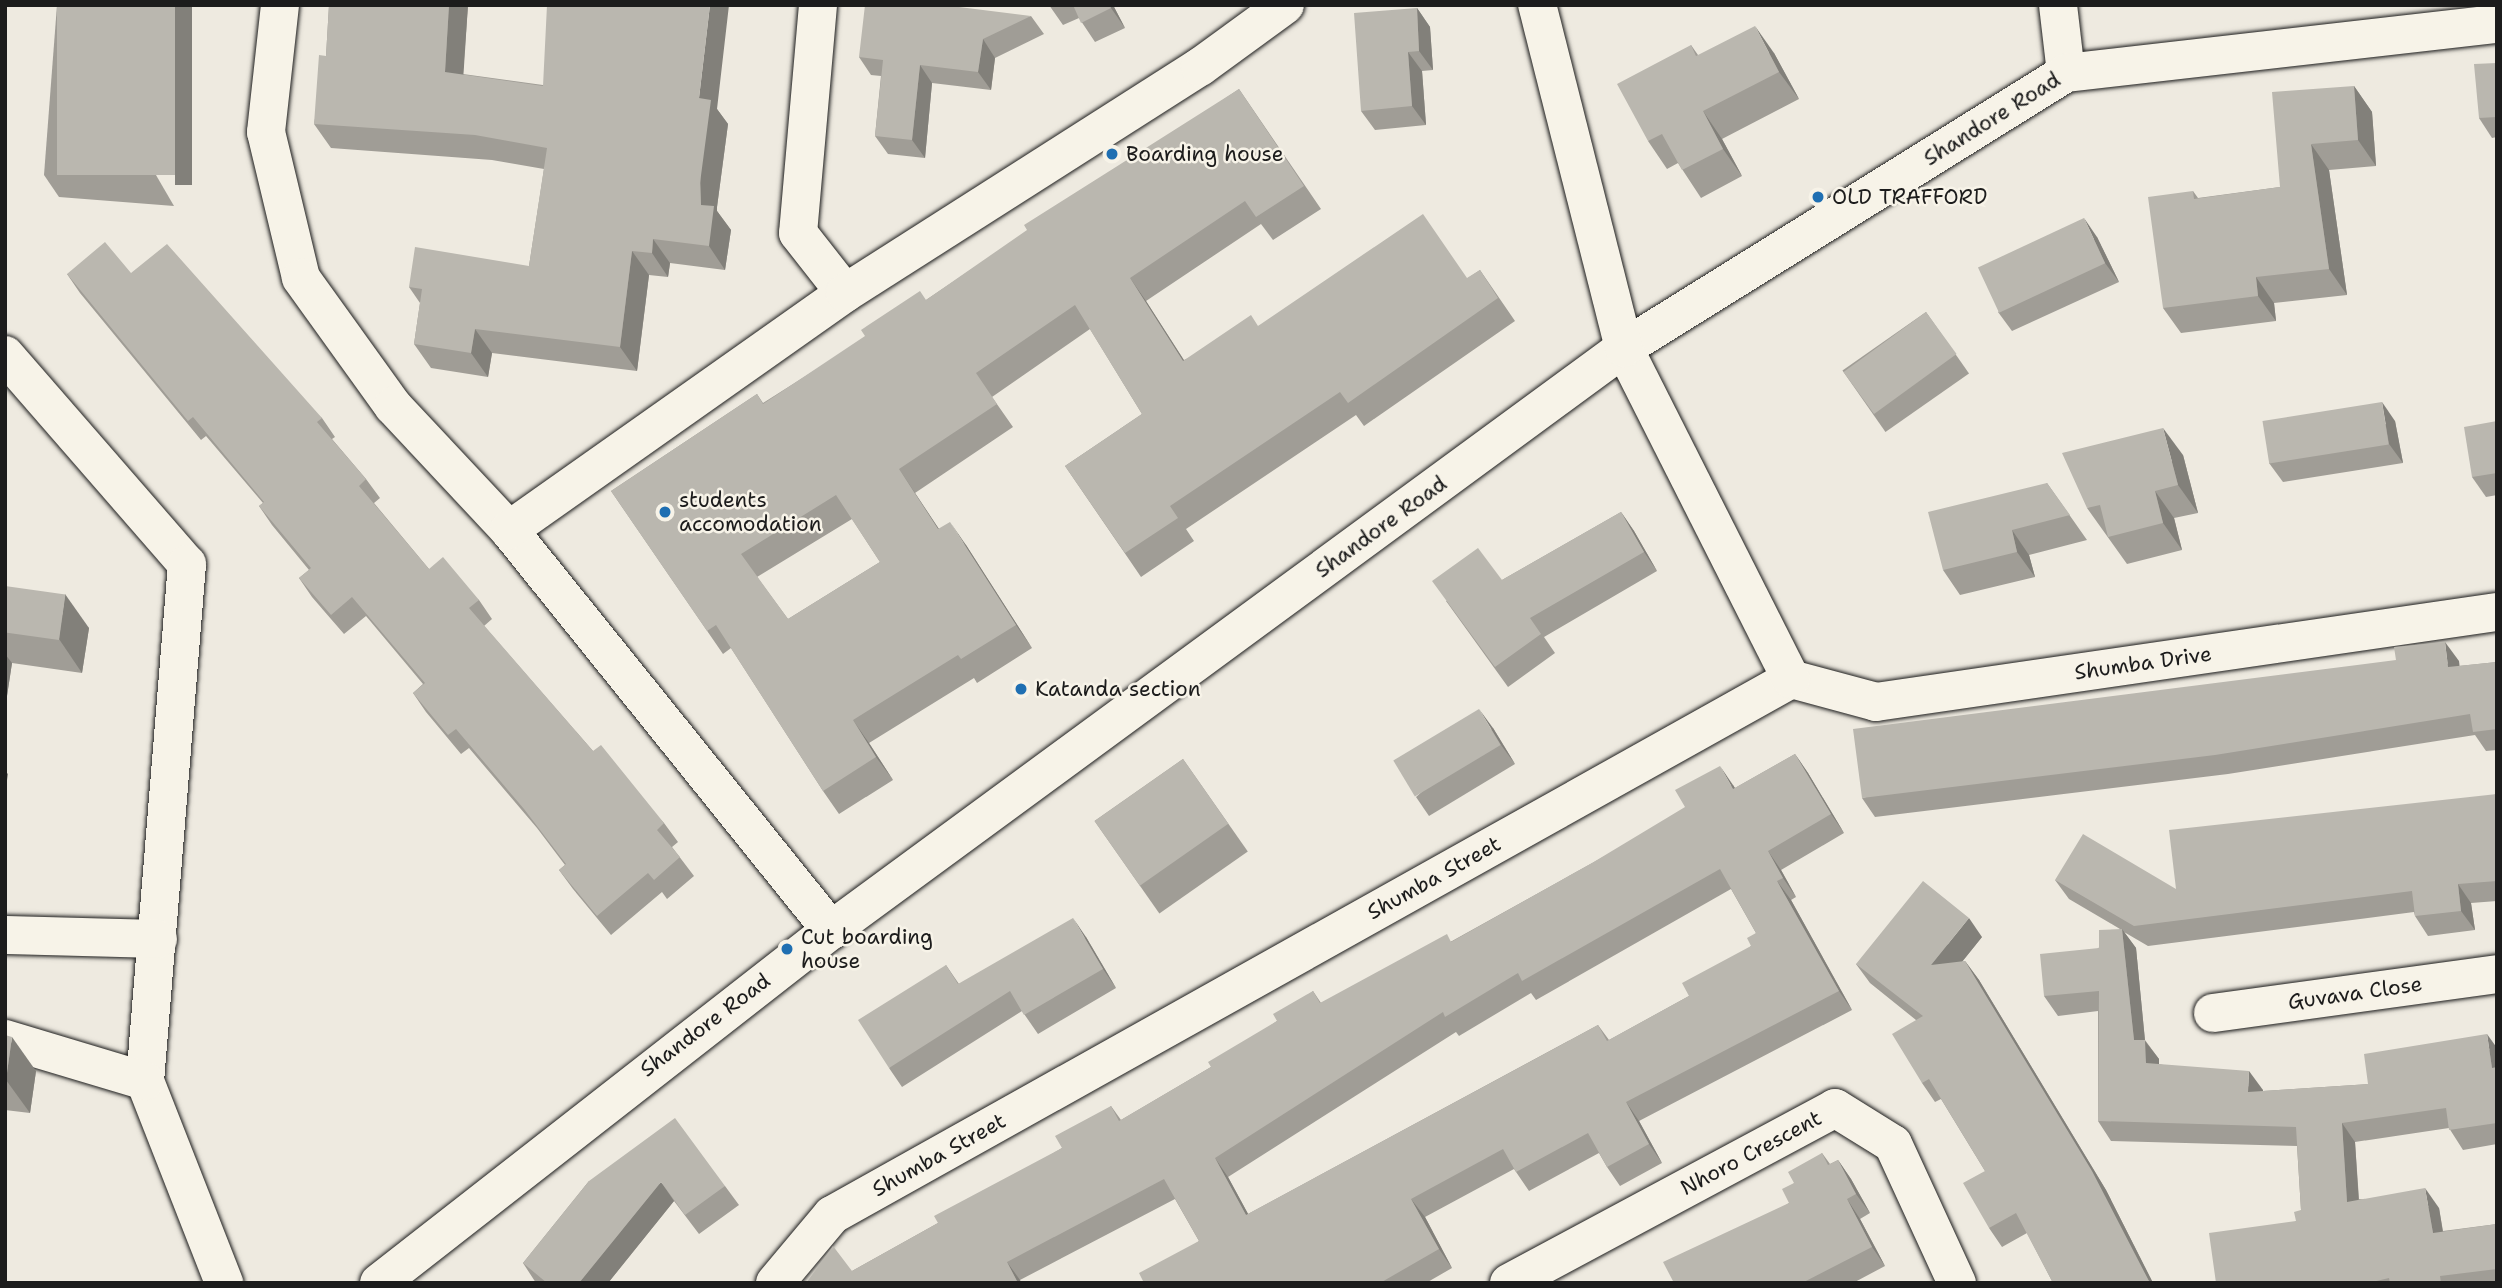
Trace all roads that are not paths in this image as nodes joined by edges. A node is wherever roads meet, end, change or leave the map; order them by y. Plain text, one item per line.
1 (280, 5) edge
2 (818, 5) edge
3 (1285, 5) edge
4 (1537, 5) edge
5 (2058, 5) edge
6 (2497, 24) edge
7 (2066, 73) junction
8 (845, 293) junction
9 (1625, 348) junction
10 (5, 355) edge
11 (509, 530) junction
12 (2497, 612) edge
13 (1791, 679) junction
14 (831, 930) junction
15 (5, 935) edge
16 (159, 939) junction
17 (2497, 974) edge
18 (2213, 1013) dead end
19 (5, 1039) edge
20 (145, 1081) junction
21 (224, 1283) edge
22 (379, 1283) edge
23 (775, 1283) edge
24 (1509, 1283) edge
25 (1957, 1283) edge

1 - 11 street
2 - 8 street
3 - 8 street
4 - 9 street
5 - 7 street
6 - 7 street, Shandore Road
7 - 9 street, Shandore Road
8 - 11 street
9 - 13 street
9 - 14 street, Shandore Road
10 - 16 street
11 - 14 street
12 - 13 street, Shumba Drive
13 - 23 street, Shumba Street
14 - 22 street, Shandore Road
15 - 16 street
16 - 20 street
17 - 18 street, Guvava Close
19 - 20 street
20 - 21 street
24 - 25 street, Nhoro Crescent

